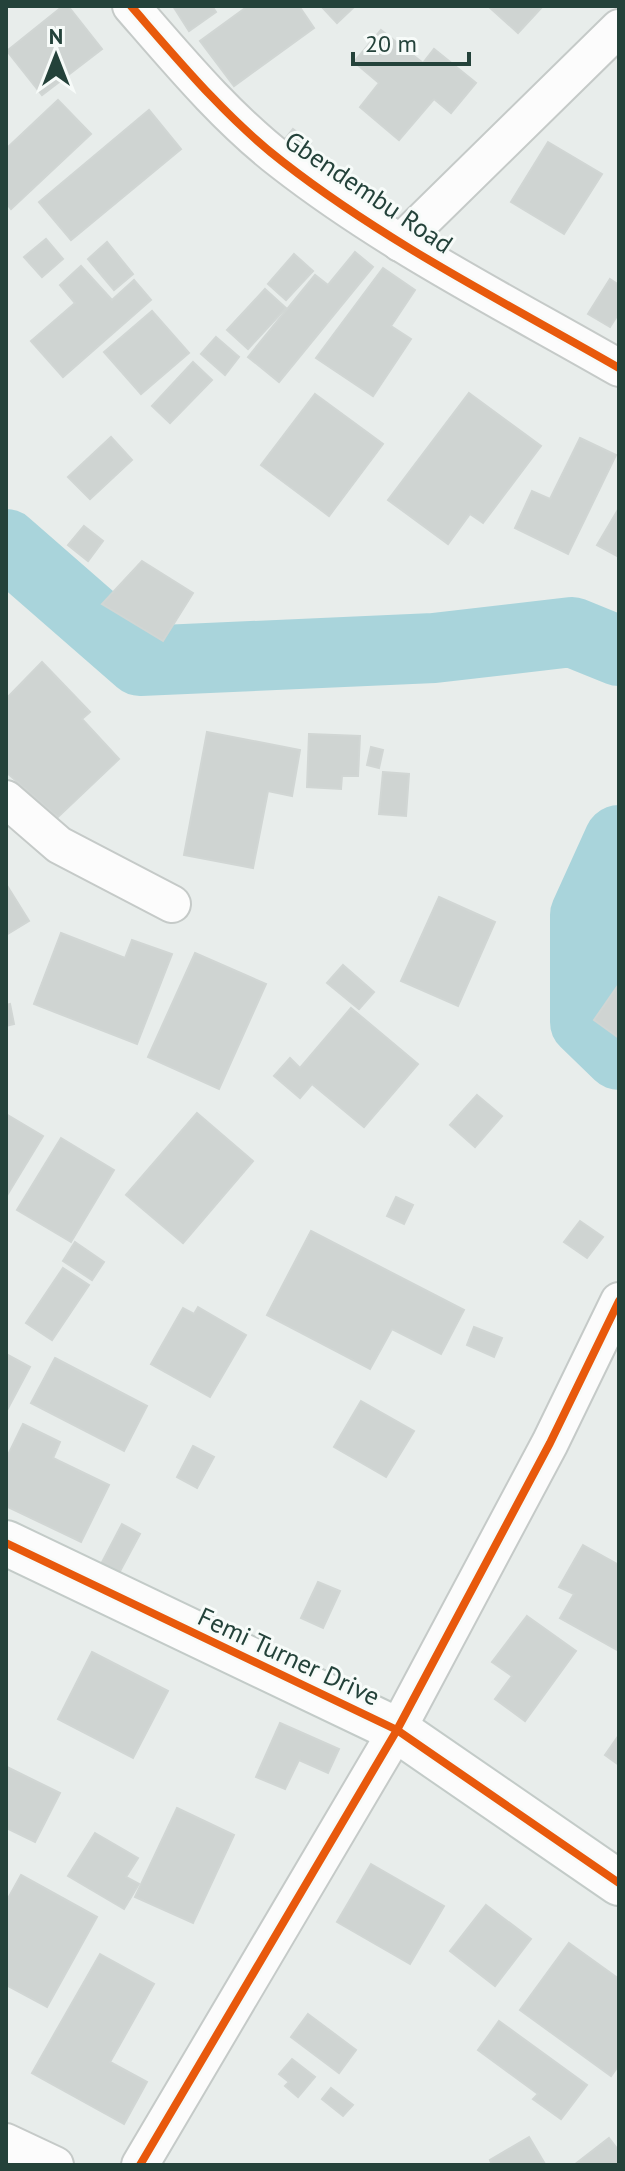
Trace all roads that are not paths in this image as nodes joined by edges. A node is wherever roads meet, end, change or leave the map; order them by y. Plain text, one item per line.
1 (131, 6) edge
2 (619, 28) edge
3 (400, 243) junction
4 (619, 368) edge
5 (6, 799) edge
6 (172, 904) dead end
7 (619, 1301) edge
8 (6, 1543) edge
9 (397, 1730) junction
10 (619, 1883) edge
11 (6, 2142) edge
12 (55, 2165) edge
13 (140, 2165) edge

1 - 3 street, Gbendembu Road
2 - 3 street
3 - 4 street, Gbendembu Road
5 - 6 street
7 - 9 street
8 - 9 street, Femi Turner Drive
9 - 10 street, Femi Turner Drive
9 - 13 street
11 - 12 street

